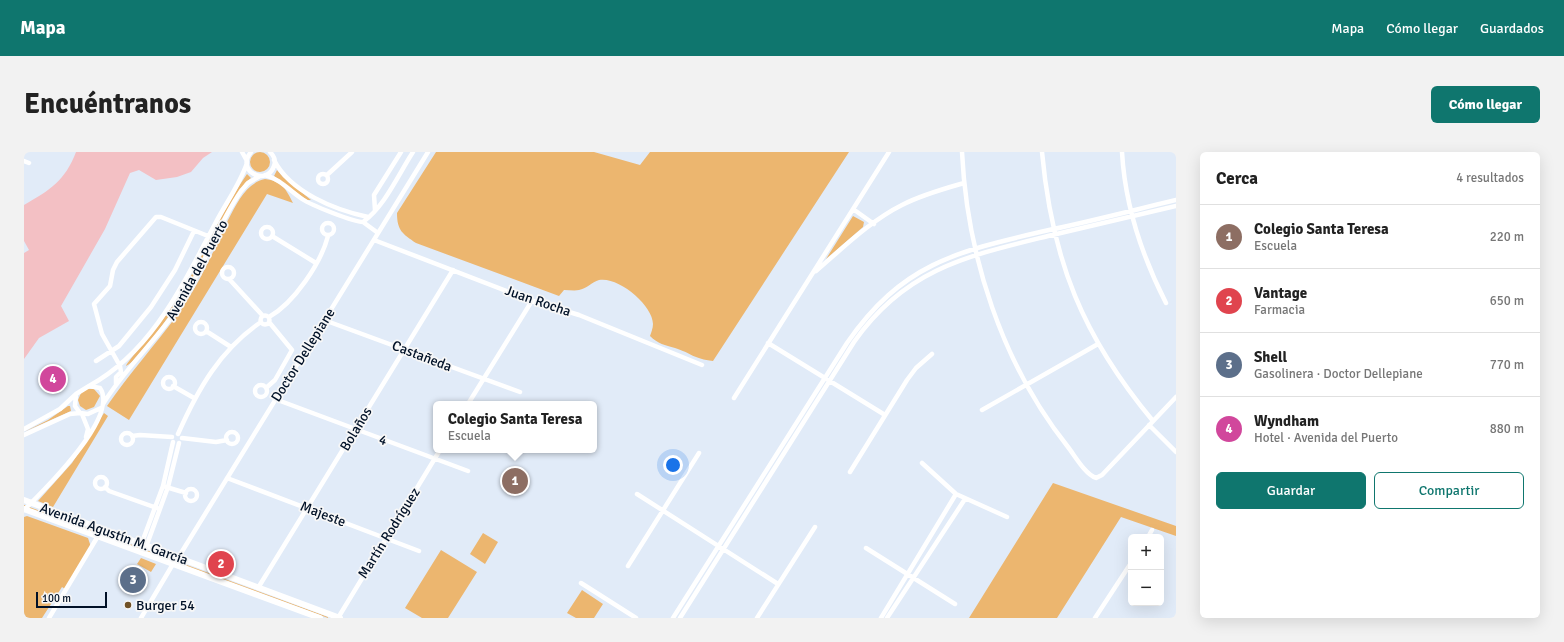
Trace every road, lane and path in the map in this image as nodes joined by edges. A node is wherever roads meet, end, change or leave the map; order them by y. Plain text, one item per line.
1 (242, 152) edge
2 (251, 152) edge
3 (270, 152) edge
4 (352, 152) edge
5 (394, 152) edge
6 (413, 152) edge
7 (428, 152) edge
8 (888, 152) edge
9 (962, 152) edge
10 (1042, 152) edge
11 (1122, 152) edge
12 (399, 155) edge
13 (274, 156) edge
14 (408, 159) junction
15 (247, 162) junction
16 (404, 166) junction
17 (327, 175) dead end
18 (263, 176) junction
19 (964, 184) junction
20 (313, 197) junction
21 (1176, 200) edge
22 (310, 204) junction
23 (1176, 206) edge
24 (853, 209) junction
25 (375, 210) junction
26 (1132, 214) junction
27 (368, 217) junction
28 (363, 222) junction
29 (874, 224) junction
30 (194, 231) junction
31 (1054, 232) junction
32 (378, 233) junction
33 (208, 236) junction
34 (272, 236) dead end
35 (328, 236) dead end
36 (374, 240) junction
37 (975, 248) junction
38 (976, 255) junction
39 (316, 263) junction
40 (453, 270) junction
41 (813, 273) junction
42 (230, 280) dead end
43 (530, 300) junction
44 (1166, 303) dead end
45 (263, 316) junction
46 (269, 320) junction
47 (324, 320) junction
48 (261, 322) junction
49 (206, 331) dead end
50 (768, 343) junction
51 (1098, 344) junction
52 (231, 347) junction
53 (405, 349) junction
54 (112, 352) junction
55 (932, 354) dead end
56 (96, 361) dead end
57 (120, 366) junction
58 (702, 366) dead end
59 (824, 378) junction
60 (484, 379) junction
61 (829, 381) junction
62 (116, 385) junction
63 (1027, 385) junction
64 (89, 386) junction
65 (173, 386) dead end
66 (266, 388) dead end
67 (520, 392) dead end
68 (76, 394) junction
69 (1176, 397) edge
70 (194, 398) junction
71 (734, 398) dead end
72 (275, 399) junction
73 (470, 401) edge
74 (102, 406) junction
75 (982, 410) dead end
76 (81, 413) junction
77 (885, 416) junction
78 (1151, 423) junction
79 (24, 429) edge
80 (356, 430) junction
81 (178, 434) junction
82 (24, 435) edge
83 (132, 436) dead end
84 (86, 440) junction
85 (173, 440) junction
86 (227, 440) dead end
87 (181, 441) junction
88 (1176, 452) edge
89 (438, 453) edge
90 (699, 453) dead end
91 (435, 459) junction
92 (771, 462) junction
93 (922, 463) dead end
94 (776, 465) junction
95 (468, 471) dead end
96 (850, 472) dead end
97 (227, 478) junction
98 (165, 486) junction
99 (105, 487) dead end
100 (186, 493) dead end
101 (637, 494) dead end
102 (956, 494) junction
103 (965, 499) junction
104 (24, 500) edge
105 (158, 508) junction
106 (308, 508) junction
107 (24, 510) edge
108 (663, 511) junction
109 (1007, 517) dead end
110 (815, 527) dead end
111 (1152, 530) dead end
112 (1150, 534) edge
113 (98, 536) junction
114 (385, 538) junction
115 (144, 546) junction
116 (866, 548) dead end
117 (720, 549) junction
118 (419, 551) dead end
119 (178, 558) junction
120 (173, 564) junction
121 (628, 566) dead end
122 (1128, 568) edge
123 (908, 574) junction
124 (913, 577) junction
125 (581, 583) dead end
126 (778, 584) junction
127 (258, 588) junction
128 (955, 604) dead end
129 (330, 616) edge
130 (49, 618) edge
131 (141, 618) edge
132 (320, 618) edge
133 (339, 618) edge
134 (636, 618) edge
135 (673, 618) edge
136 (680, 618) edge
137 (757, 618) edge
138 (881, 618) edge
139 (887, 618) edge
140 (1095, 618) edge

1 - 15 street
2 - 15 street, Avenida del Puerto
3 - 13 street
4 - 17 street
5 - 12 street
6 - 14 street
7 - 32 street, Doctor Dellepiane
8 - 24 street
9 - 19 street
10 - 31 street
11 - 26 street
12 - 14 street
12 - 16 street
12 - 25 street
13 - 18 street
13 - 20 street
14 - 16 street
15 - 18 street
15 - 33 street, Avenida del Puerto
16 - 25 street
18 - 22 street
18 - 62 street, Avenida del Puerto
19 - 29 street
19 - 37 street
20 - 22 street
20 - 27 street
21 - 26 street
22 - 28 street
23 - 26 street
24 - 29 street
24 - 41 street
25 - 27 street
26 - 31 street
26 - 44 street
27 - 28 street
28 - 32 street
29 - 41 street
30 - 33 street
30 - 54 street
30 - 54 street
31 - 37 street
31 - 38 street
31 - 51 street
32 - 36 street, Doctor Dellepiane
33 - 57 street, Avenida del Puerto
34 - 39 street
35 - 39 street
36 - 40 street, Juan Rocha
36 - 47 street, Doctor Dellepiane
37 - 38 street
37 - 59 street
38 - 61 street
38 - 63 street
39 - 46 street
40 - 43 street, Juan Rocha
40 - 53 street, Bolaños
41 - 50 street
42 - 45 street
43 - 58 street, Juan Rocha
43 - 60 street
45 - 46 street
45 - 48 street
46 - 48 street
46 - 66 street
47 - 53 street, Castañeda
47 - 72 street, Doctor Dellepiane
48 - 52 street
49 - 52 street
50 - 59 street
50 - 71 street
51 - 63 street
51 - 78 street
52 - 70 street
53 - 60 street, Castañeda
53 - 80 street, Bolaños
54 - 56 street
54 - 57 street
55 - 77 street
57 - 62 street
57 - 64 street, Avenida del Puerto
59 - 61 street
59 - 92 street
60 - 67 street, Castañeda
60 - 73 street
61 - 77 street
61 - 94 street
62 - 74 street, Avenida del Puerto
63 - 75 street
63 - 78 street
64 - 68 street
64 - 74 street
65 - 70 street
68 - 76 street
68 - 79 street
69 - 78 street
70 - 81 street
72 - 80 street, 4
72 - 97 street, Doctor Dellepiane
74 - 76 street
74 - 84 street, Avenida del Puerto
76 - 82 street
76 - 84 street
77 - 96 street
78 - 88 street
80 - 91 street, 4
80 - 106 street, Bolaños
81 - 85 street
81 - 87 street
83 - 85 street
84 - 107 street, Avenida del Puerto
85 - 87 street
85 - 98 street
86 - 87 street
87 - 98 street
89 - 91 street, Martín Rodríguez
90 - 108 street
91 - 95 street, 4
91 - 114 street, Martín Rodríguez
92 - 94 street
92 - 117 street
93 - 102 street
94 - 117 street
97 - 106 street, Majeste
97 - 119 street, Doctor Dellepiane
98 - 100 street
98 - 105 street
99 - 105 street
101 - 108 street
102 - 103 street
102 - 123 street
103 - 109 street
103 - 124 street
104 - 115 main road, Avenida Agustín M. García
105 - 115 street
106 - 114 street, Majeste
106 - 127 street, Bolaños
107 - 113 main road, Avenida Agustín M. García
108 - 117 street
108 - 121 street
110 - 126 street
111 - 112 street
113 - 120 main road, Avenida Agustín M. García
113 - 130 street
114 - 118 street, Majeste
114 - 133 street, Martín Rodríguez
115 - 119 main road, Avenida Agustín M. García
116 - 123 street
117 - 126 street
117 - 135 street
117 - 136 street
119 - 127 main road, Avenida Agustín M. García
120 - 131 street
120 - 132 main road, Avenida Agustín M. García
122 - 140 street
123 - 124 street
123 - 138 street
124 - 128 street
124 - 139 street
125 - 134 street
126 - 137 street
127 - 129 main road, Avenida Agustín M. García
129 - 133 main road, Avenida Agustín M. García

